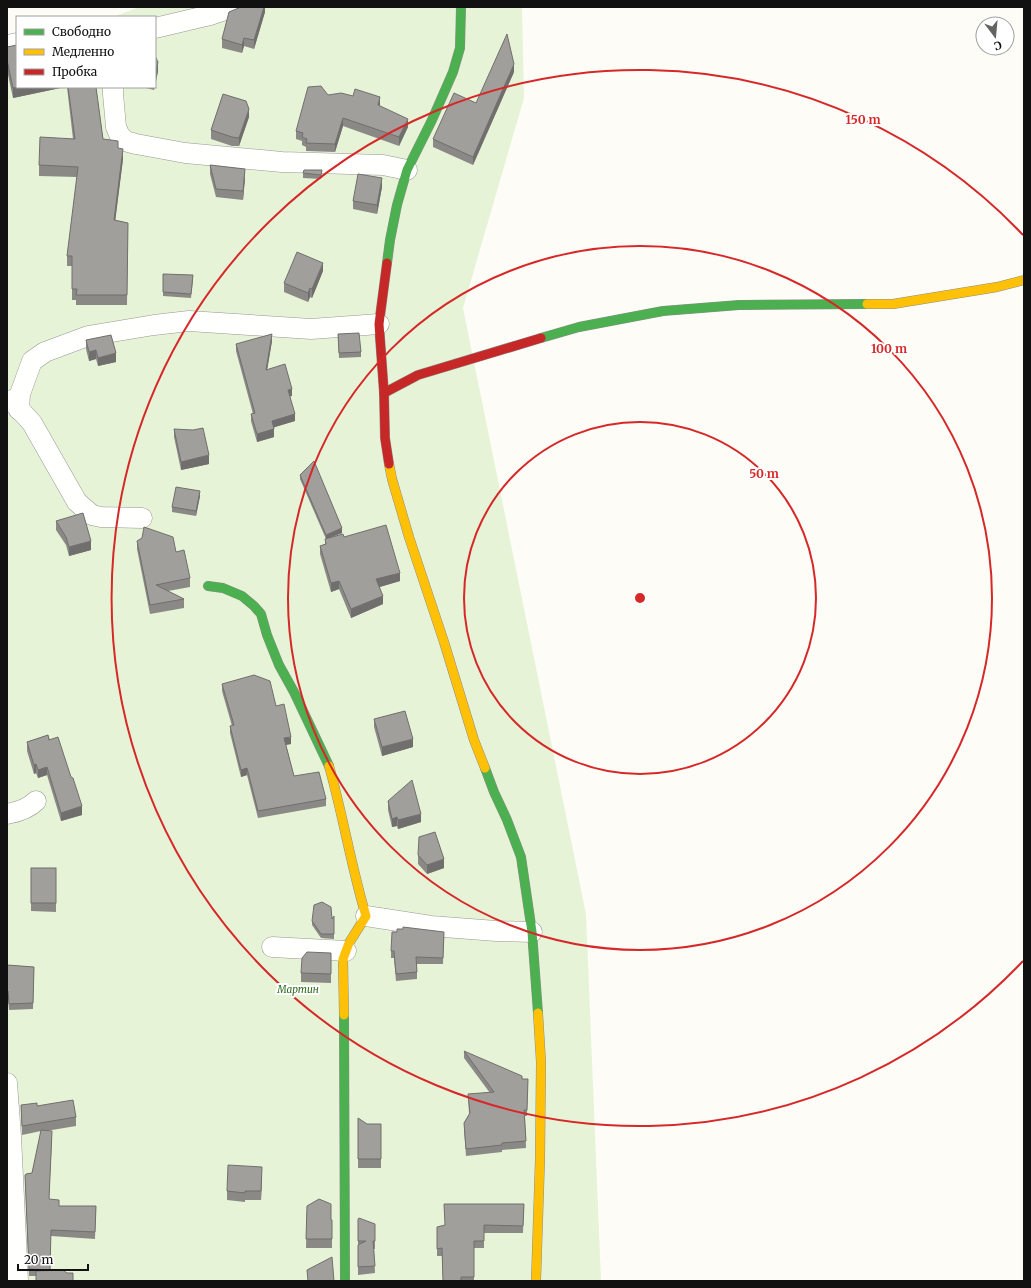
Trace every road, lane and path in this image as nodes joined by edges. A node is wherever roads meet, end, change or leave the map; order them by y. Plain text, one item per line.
1 (234, 7) edge
2 (461, 7) edge
3 (156, 28) edge
4 (114, 88) edge
5 (408, 170) junction
6 (1024, 280) edge
7 (379, 324) junction
8 (384, 393) junction
9 (13, 403) edge
10 (142, 518) dead end
11 (208, 586) dead end
12 (36, 801) dead end
13 (7, 814) edge
14 (366, 916) junction
15 (532, 932) junction
16 (272, 947) dead end
17 (346, 951) junction
18 (7, 1083) edge
19 (18, 1281) edge
20 (346, 1281) edge
21 (536, 1281) edge

1 - 3 street
2 - 5 street
4 - 5 street
5 - 7 street
6 - 8 street
7 - 8 street
7 - 9 street
8 - 15 street
9 - 10 street
11 - 14 street
12 - 13 street
14 - 15 street
14 - 17 street
15 - 21 street
16 - 17 street
17 - 20 street
18 - 19 street

